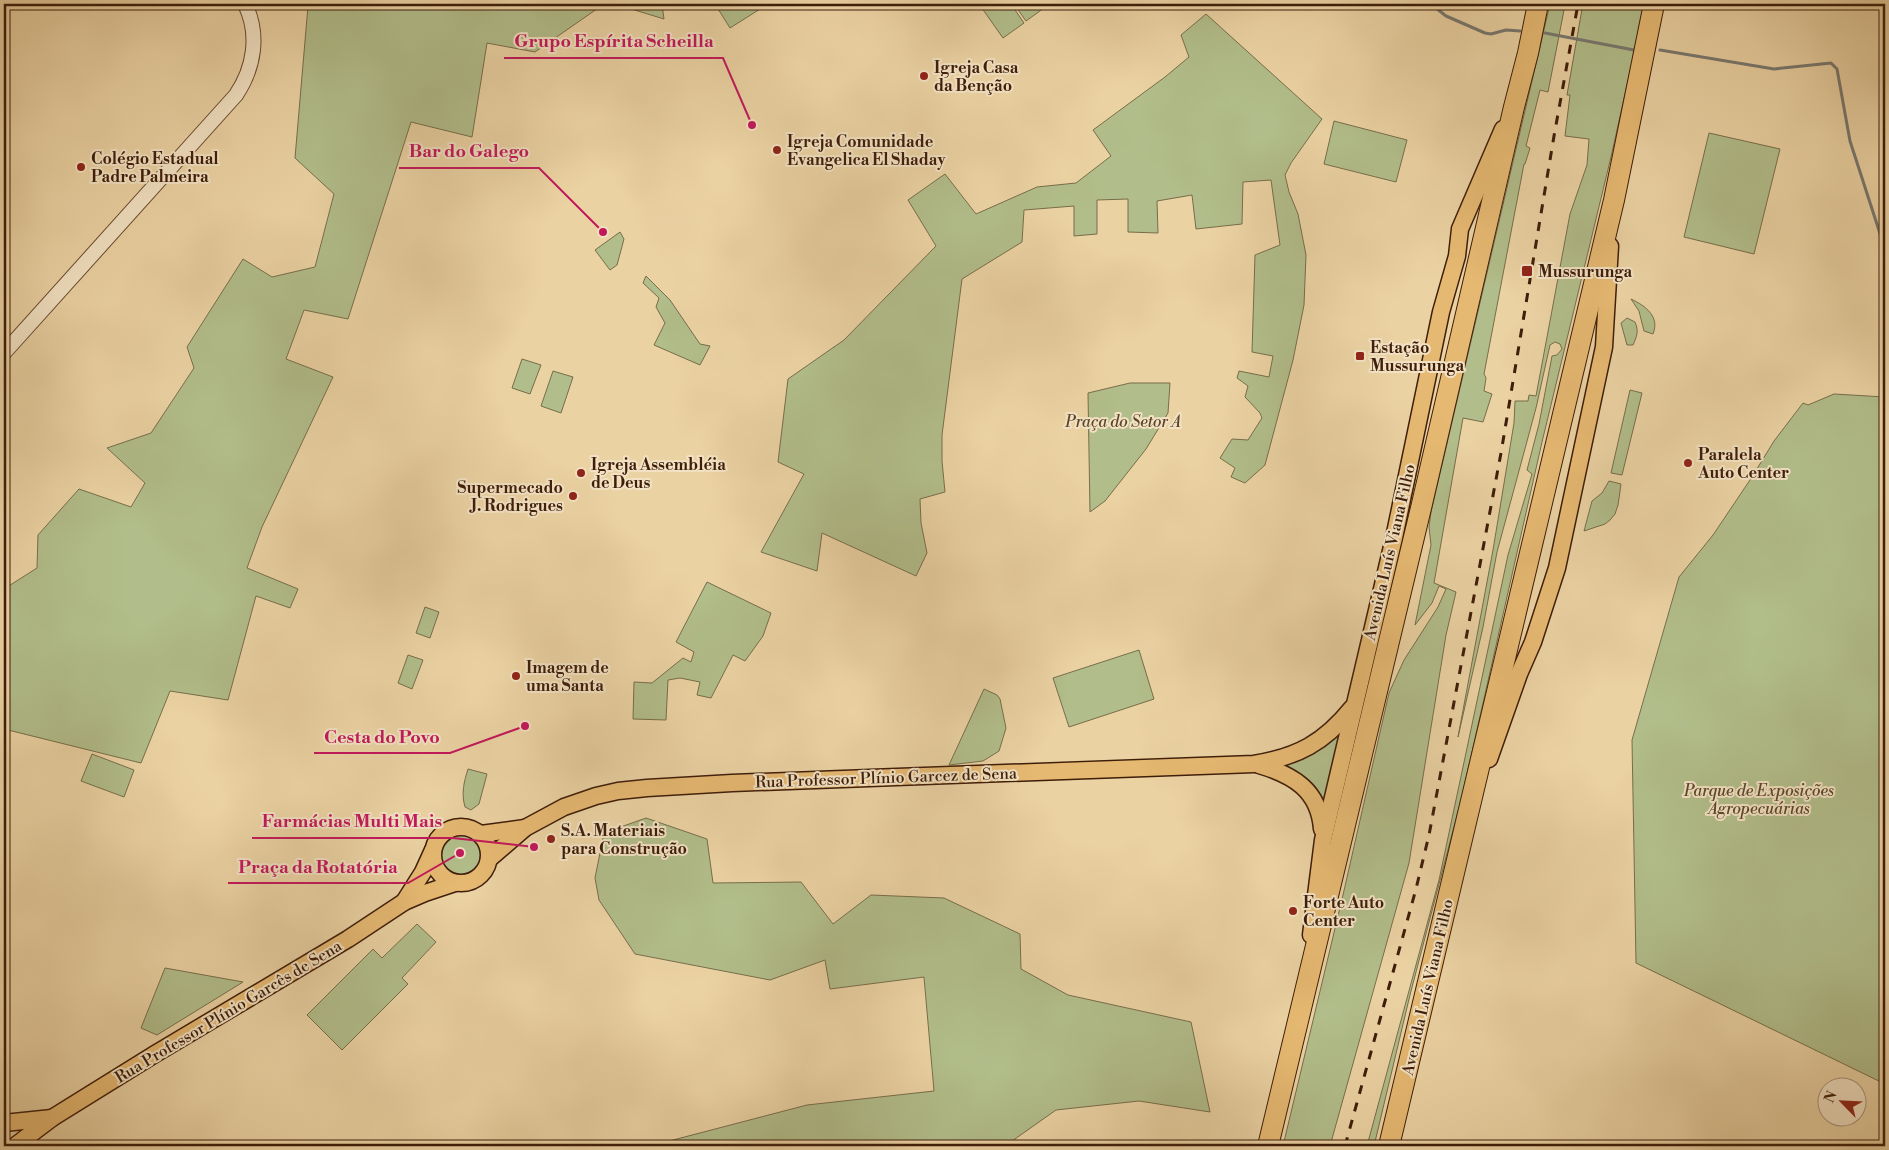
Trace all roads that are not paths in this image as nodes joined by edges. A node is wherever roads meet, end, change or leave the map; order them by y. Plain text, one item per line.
1 (245, 4) edge
2 (1538, 4) edge
3 (1654, 4) edge
4 (1514, 107) junction
5 (1614, 200) junction
6 (4, 353) edge
7 (1353, 707) junction
8 (1254, 764) junction
9 (1464, 827) junction
10 (525, 828) junction
11 (481, 834) junction
12 (1322, 840) junction
13 (433, 850) junction
14 (489, 859) junction
15 (455, 883) junction
16 (404, 902) junction
17 (1302, 1008) junction
18 (52, 1118) junction
19 (4, 1123) edge
20 (15, 1146) edge
21 (1268, 1146) edge
22 (1389, 1146) edge

1 - 6 street
2 - 4 highway, Avenida Luís Viana Filho
3 - 5 highway, Avenida Luís Viana Filho
4 - 7 main road, Avenida Luís Viana Filho
4 - 17 highway, Avenida Luís Viana Filho
5 - 9 highway, Avenida Luís Viana Filho
5 - 9 main road, Avenida Luís Viana Filho
7 - 8 main road, Rua Professor Plínio Garcez de Sena
7 - 12 main road, Avenida Luís Viana Filho
8 - 10 main road, Rua Professor Plínio Garcez de Sena
8 - 12 main road, Rua Professor Plínio Garcez de Sena
9 - 22 highway, Avenida Luís Viana Filho
10 - 11 main road, Rua Professor Plínio Garcez de Sena
10 - 14 main road, Rua Professor Plínio Garcez de Sena
11 - 13 main road
11 - 14 main road
12 - 17 main road, Avenida Luís Viana Filho
13 - 15 main road
13 - 16 main road, Rua Professor Plínio Garcês de Sena
14 - 15 main road
15 - 16 main road, Rua Professor Plínio Garcês de Sena
16 - 18 main road, Rua Professor Plínio Garcês de Sena
17 - 21 highway, Avenida Luís Viana Filho
18 - 19 main road, Rua Professor Plínio Garcês de Sena
18 - 20 main road, Rua Professor Plínio Garcês de Sena

